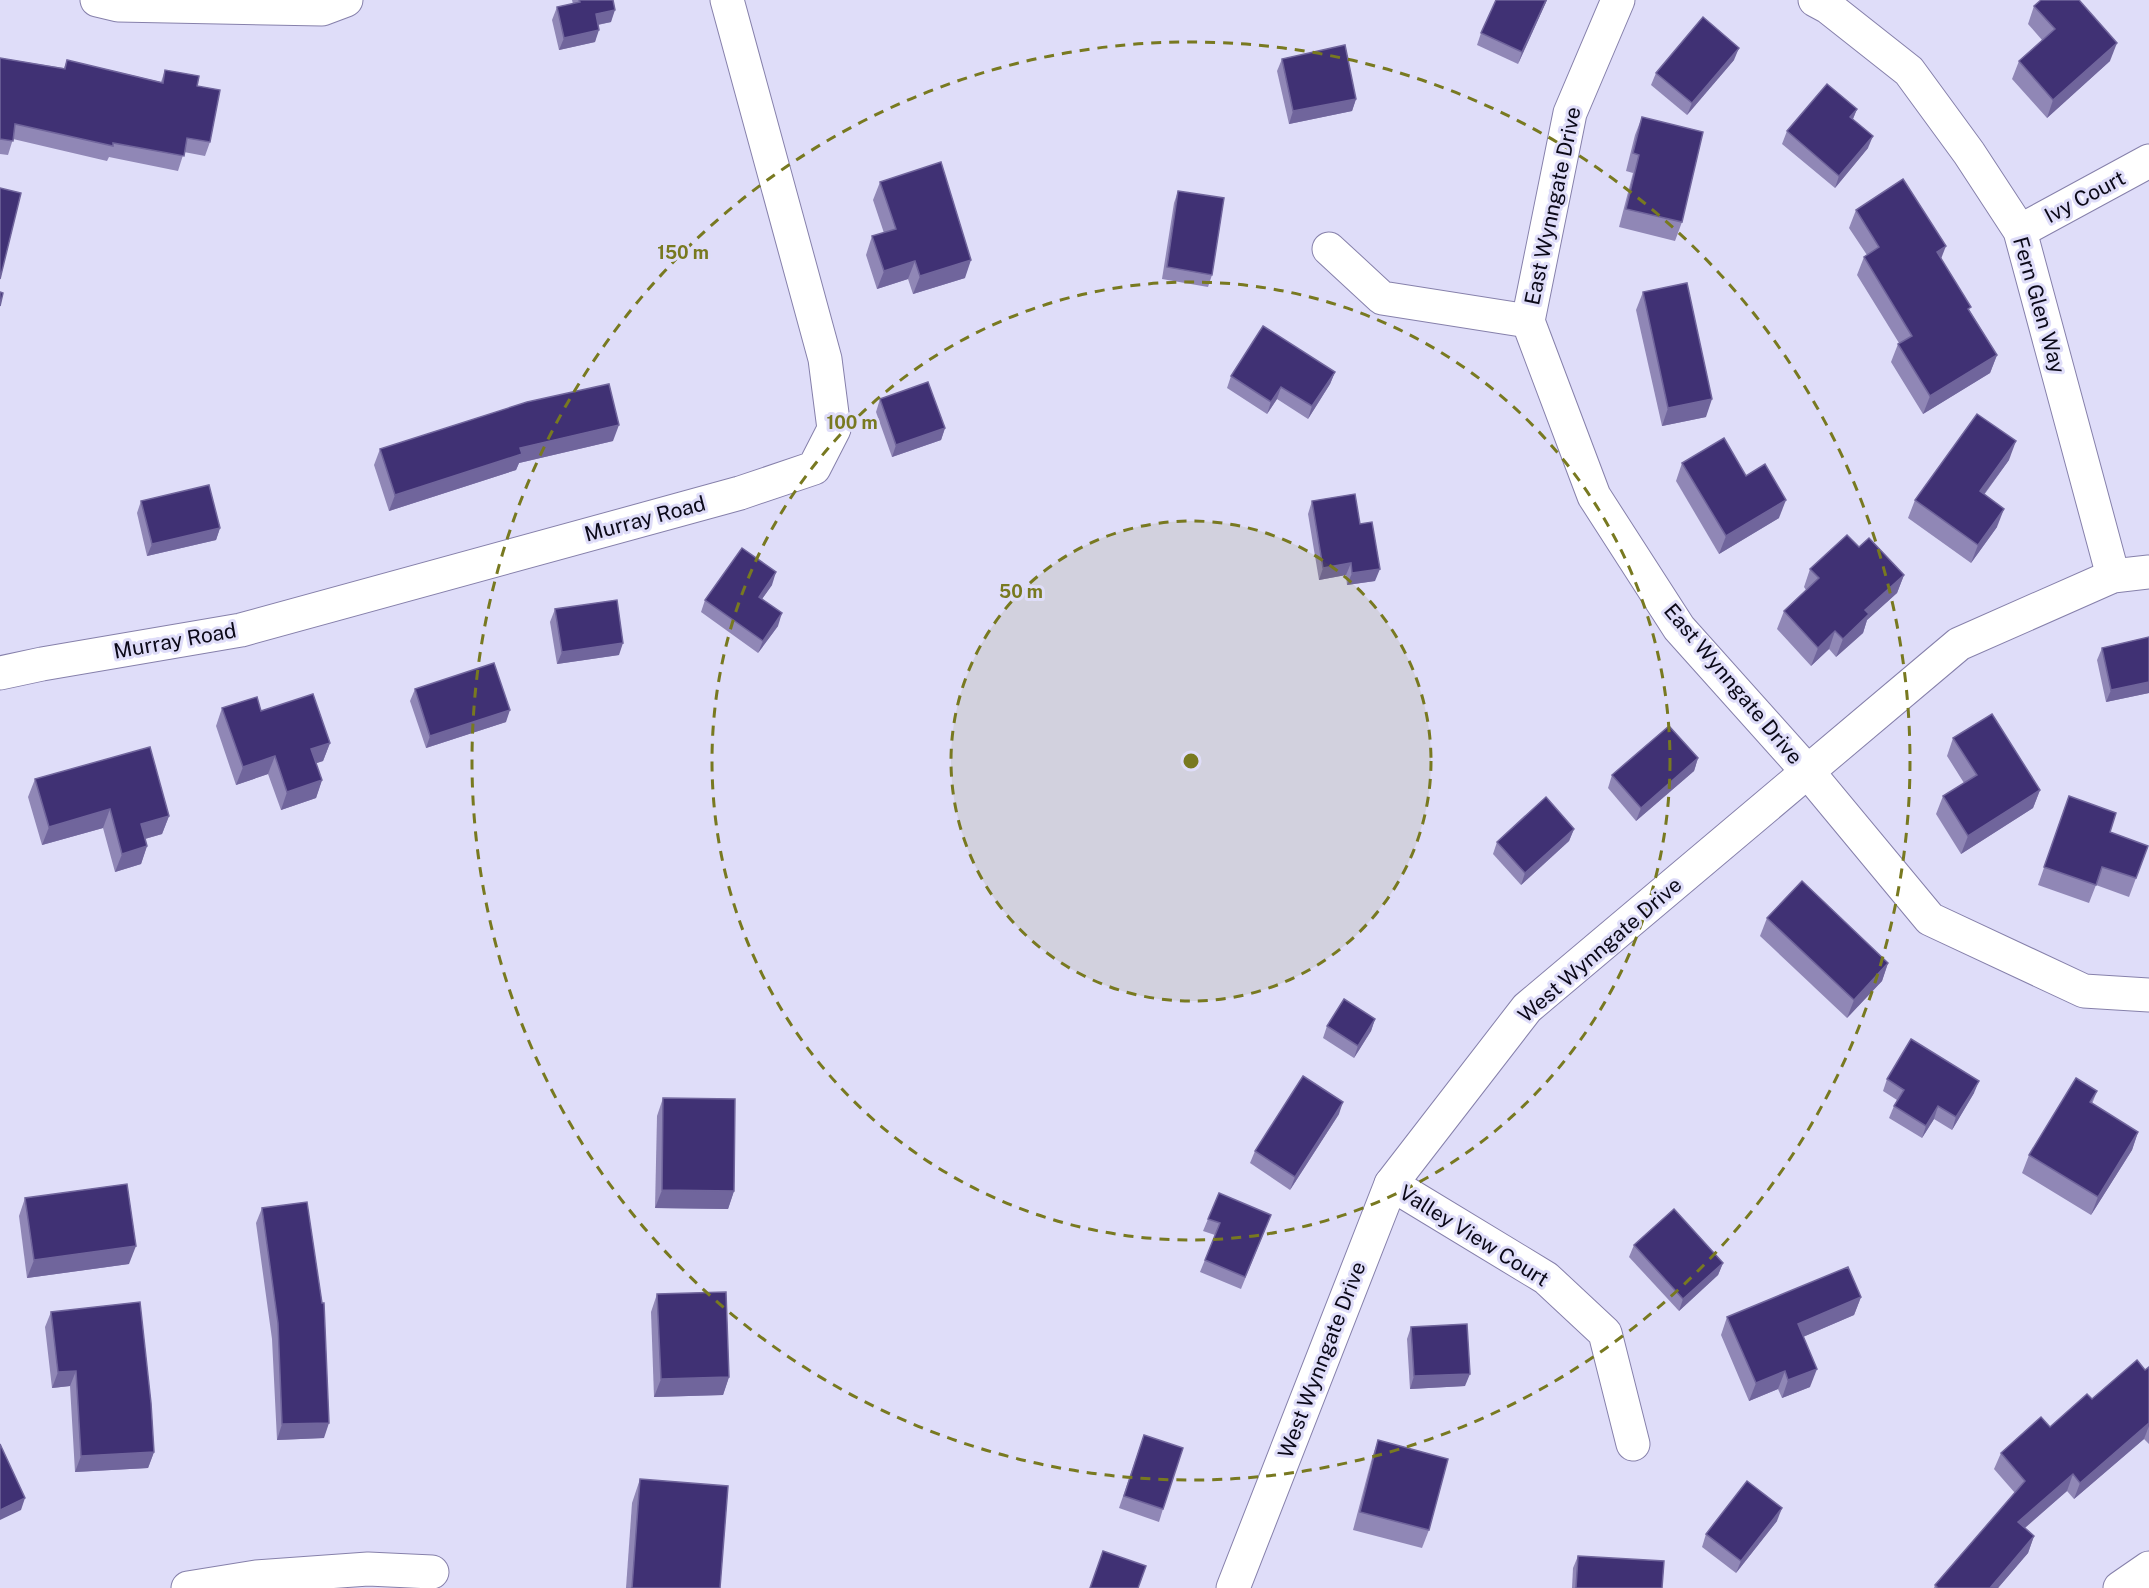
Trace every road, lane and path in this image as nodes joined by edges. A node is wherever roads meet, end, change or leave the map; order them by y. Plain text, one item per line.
1 (97, 0) edge
2 (346, 0) edge
3 (727, 0) edge
4 (1618, 0) edge
5 (1815, 0) edge
6 (2149, 161) edge
7 (2020, 231) junction
8 (1329, 249) dead end
9 (1528, 321) junction
10 (2149, 572) edge
11 (2113, 576) junction
12 (0, 673) edge
13 (1808, 772) junction
14 (2149, 995) edge
15 (1391, 1184) junction
16 (1633, 1444) dead end
17 (2149, 1568) edge
18 (432, 1572) dead end
19 (188, 1588) edge
20 (1233, 1588) edge
21 (2120, 1588) edge

1 - 2 street
3 - 12 street, Murray Road
4 - 9 street, East Wynngate Drive
5 - 7 street, Fern Glen Way
6 - 7 street, Ivy Court
7 - 11 street, Fern Glen Way
8 - 9 street
9 - 13 street, East Wynngate Drive
10 - 11 street, West Wynngate Drive
11 - 13 street, West Wynngate Drive
13 - 14 street, East Wynngate Drive
13 - 15 street, West Wynngate Drive
15 - 16 street, Valley View Court
15 - 20 street, West Wynngate Drive
17 - 21 street
18 - 19 street

